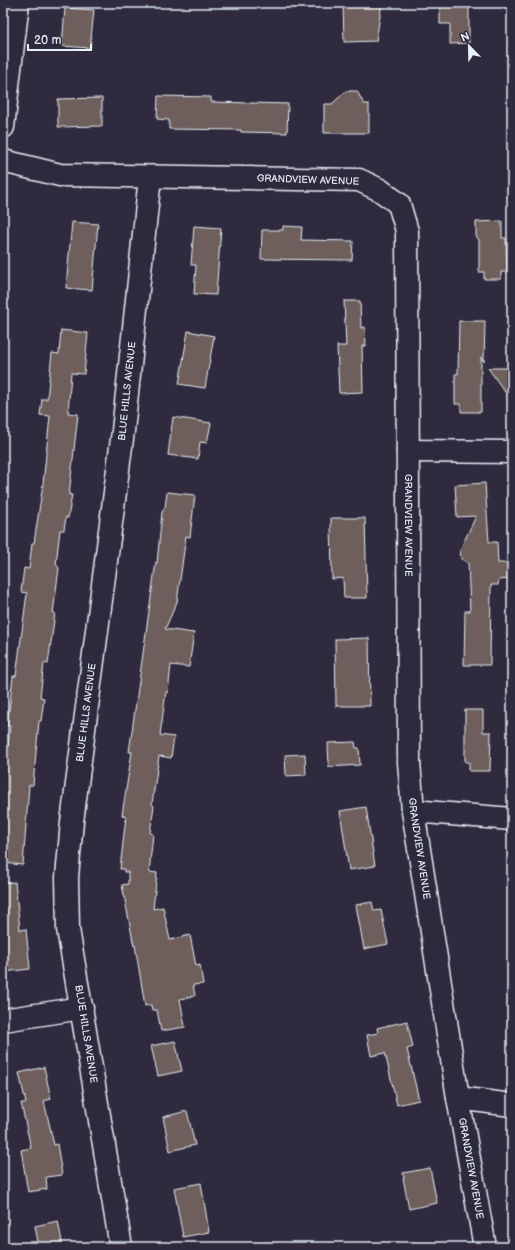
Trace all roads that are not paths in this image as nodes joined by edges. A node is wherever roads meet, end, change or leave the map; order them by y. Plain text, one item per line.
1 (18, 3) edge
2 (3, 127) edge
3 (3, 161) edge
4 (150, 177) junction
5 (408, 451) junction
6 (512, 452) edge
7 (413, 812) junction
8 (512, 819) edge
9 (82, 1008) junction
10 (3, 1020) edge
11 (458, 1098) junction
12 (512, 1105) edge
13 (121, 1247) edge
14 (485, 1247) edge

1 - 2 street
3 - 4 street, GRANDVIEW AVENUE
4 - 5 street, GRANDVIEW AVENUE
4 - 9 street, BLUE HILLS AVENUE
5 - 6 street
5 - 7 street, GRANDVIEW AVENUE
7 - 8 street
7 - 11 street, GRANDVIEW AVENUE
9 - 10 street
9 - 13 street, BLUE HILLS AVENUE
11 - 12 street
11 - 14 street, GRANDVIEW AVENUE

